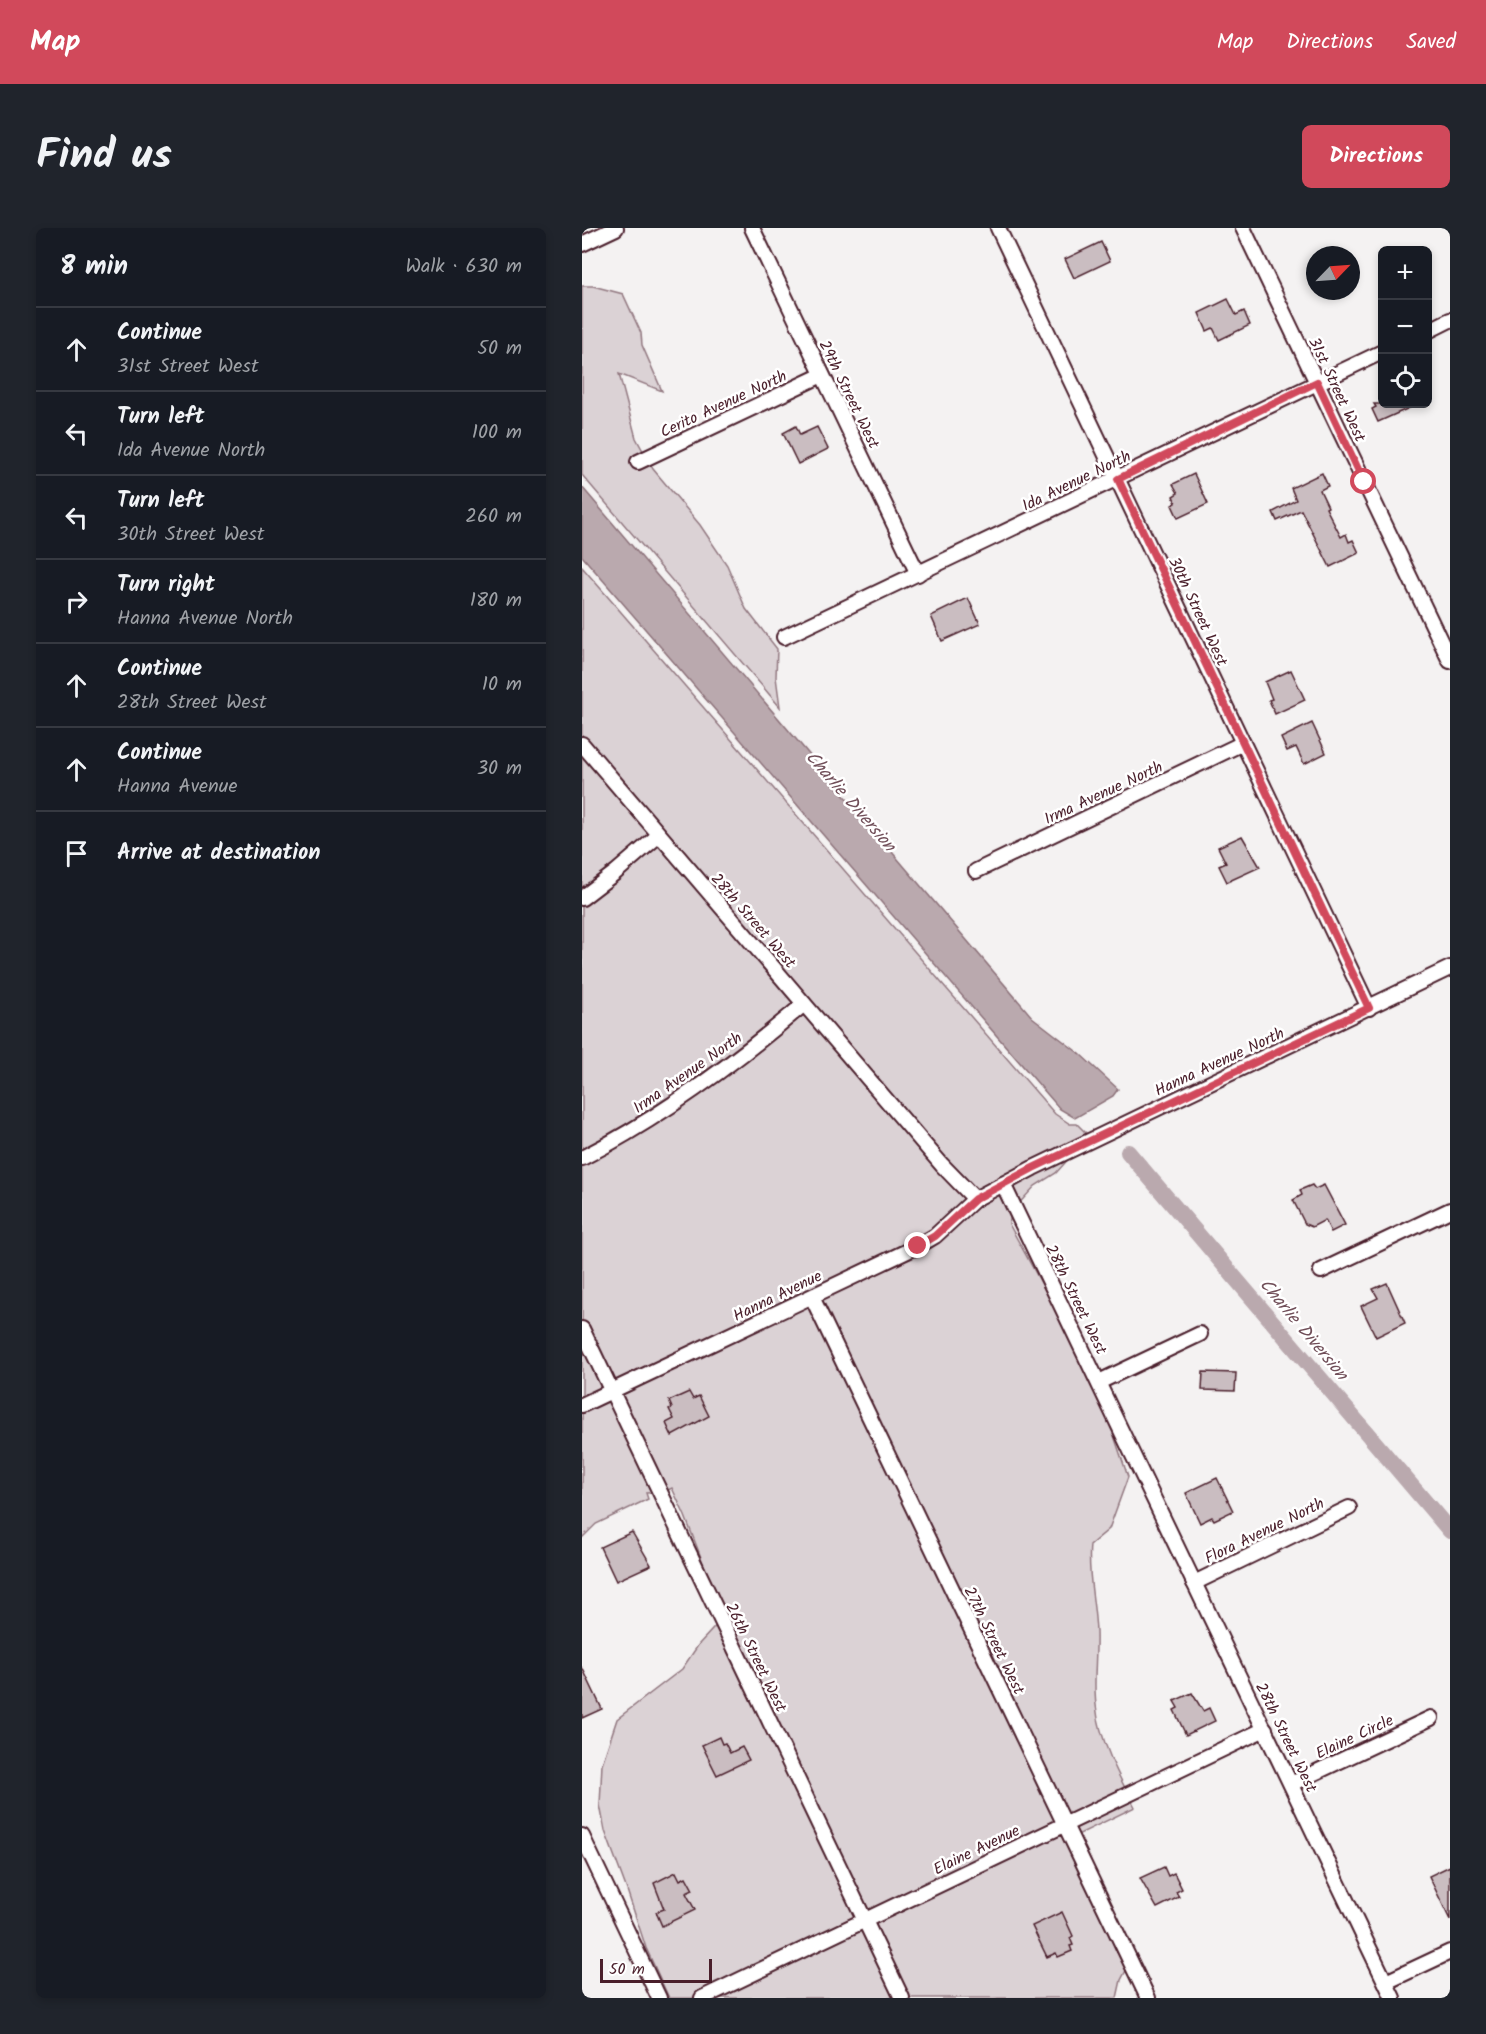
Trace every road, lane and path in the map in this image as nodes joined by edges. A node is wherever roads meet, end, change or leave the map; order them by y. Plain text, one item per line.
1 (616, 228) edge
2 (752, 228) edge
3 (998, 228) edge
4 (1243, 228) edge
5 (582, 244) edge
6 (1450, 320) edge
7 (1432, 329) edge
8 (1379, 354) edge
9 (822, 375) junction
10 (1317, 382) junction
11 (638, 462) dead end
12 (1118, 479) junction
13 (918, 574) junction
14 (784, 637) dead end
15 (1450, 662) edge
16 (582, 744) edge
17 (1244, 744) junction
18 (659, 835) junction
19 (976, 871) dead end
20 (582, 898) edge
21 (1450, 968) edge
22 (804, 1004) junction
23 (1369, 1008) junction
24 (582, 1158) edge
25 (1003, 1184) junction
26 (975, 1199) junction
27 (1450, 1210) edge
28 (1321, 1270) dead end
29 (812, 1297) junction
30 (582, 1329) edge
31 (1200, 1334) dead end
32 (1099, 1382) junction
33 (612, 1391) junction
34 (582, 1406) edge
35 (1349, 1508) dead end
36 (1194, 1583) junction
37 (1431, 1718) dead end
38 (1264, 1729) junction
39 (1291, 1784) junction
40 (1065, 1824) junction
41 (582, 1836) edge
42 (865, 1920) junction
43 (1450, 1952) edge
44 (1386, 1982) junction
45 (659, 1998) edge
46 (702, 1998) edge
47 (902, 1998) edge
48 (1148, 1998) edge
49 (1393, 1998) edge

1 - 5 street
2 - 9 street, 29th Street West
3 - 12 street, 30th Street West
4 - 10 street, 31st Street West
6 - 7 street
8 - 10 street, Ida Avenue North
9 - 11 street, Cerito Avenue North
9 - 13 street, 29th Street West
10 - 12 street, Ida Avenue North
10 - 15 street, 31st Street West
12 - 13 street, Ida Avenue North
12 - 17 street, 30th Street West
13 - 14 street, Ida Avenue North
16 - 18 street, 28th Street West
17 - 19 street, Irma Avenue North
17 - 23 street, 30th Street West
18 - 20 street
18 - 22 street, 28th Street West
21 - 23 street, Hanna Avenue North
22 - 24 street, Irma Avenue North
22 - 26 street, 28th Street West
23 - 25 street, Hanna Avenue North
25 - 26 street
25 - 32 street, 28th Street West
26 - 29 street, Hanna Avenue
27 - 28 street
29 - 33 street, Hanna Avenue
29 - 40 street, 27th Street West
30 - 33 street, 26th Street West
31 - 32 street
32 - 36 street, 28th Street West
33 - 34 street, Hanna Avenue
33 - 42 street, 26th Street West
35 - 36 street, Flora Avenue North
36 - 38 street, 28th Street West
37 - 39 street, Elaine Circle
38 - 39 street, 28th Street West
38 - 40 street, Elaine Avenue
39 - 44 street, 28th Street West
40 - 42 street, Elaine Avenue
40 - 48 street, 27th Street West
41 - 45 street
42 - 46 street, Elaine Avenue
42 - 47 street, 26th Street West
43 - 44 street
44 - 49 street, 28th Street West

